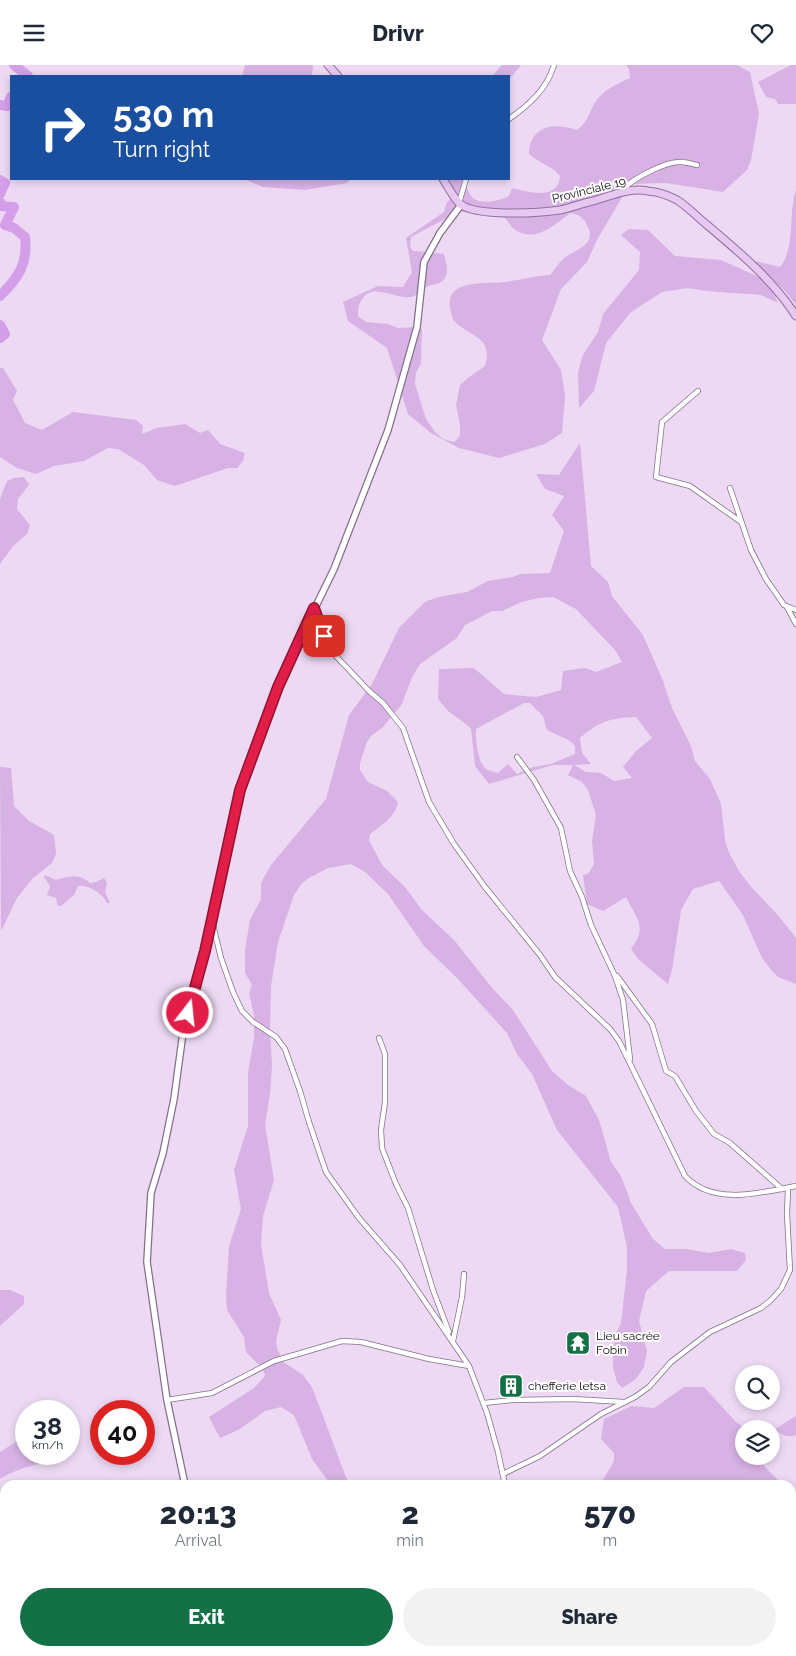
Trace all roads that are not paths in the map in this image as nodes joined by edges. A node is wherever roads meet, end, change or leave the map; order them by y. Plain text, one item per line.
1 (328, 65) edge
2 (554, 65) edge
3 (337, 75) edge
4 (510, 118) edge
5 (697, 165) dead end
6 (444, 180) edge
7 (466, 180) edge
8 (621, 192) junction
9 (460, 204) junction
10 (796, 316) edge
11 (698, 391) dead end
12 (730, 489) dead end
13 (740, 522) junction
14 (787, 607) junction
15 (314, 608) junction
16 (796, 610) edge
17 (796, 624) edge
18 (517, 757) dead end
19 (212, 920) junction
20 (615, 976) junction
21 (379, 1038) dead end
22 (631, 1063) junction
23 (796, 1186) edge
24 (788, 1188) junction
25 (782, 1189) junction
26 (464, 1274) dead end
27 (452, 1340) junction
28 (469, 1366) junction
29 (166, 1400) junction
30 (625, 1402) junction
31 (484, 1403) junction
32 (503, 1474) junction
33 (184, 1480) edge
34 (504, 1480) edge

1 - 3 main road
2 - 4 street
5 - 8 street
6 - 9 main road
7 - 9 street
8 - 9 main road, Provinciale 19
8 - 10 main road, Provinciale 19
9 - 15 street
11 - 13 street
12 - 13 street
13 - 14 street
14 - 16 street
14 - 17 street
15 - 19 street
15 - 22 street
18 - 20 street
19 - 27 street
19 - 29 street
20 - 22 street
20 - 25 street
21 - 27 street
22 - 25 street
23 - 24 street
24 - 25 street
24 - 30 street
26 - 27 street
27 - 28 street
28 - 29 street
28 - 31 street
29 - 33 street
30 - 31 street
30 - 32 street
31 - 32 street
32 - 34 street

